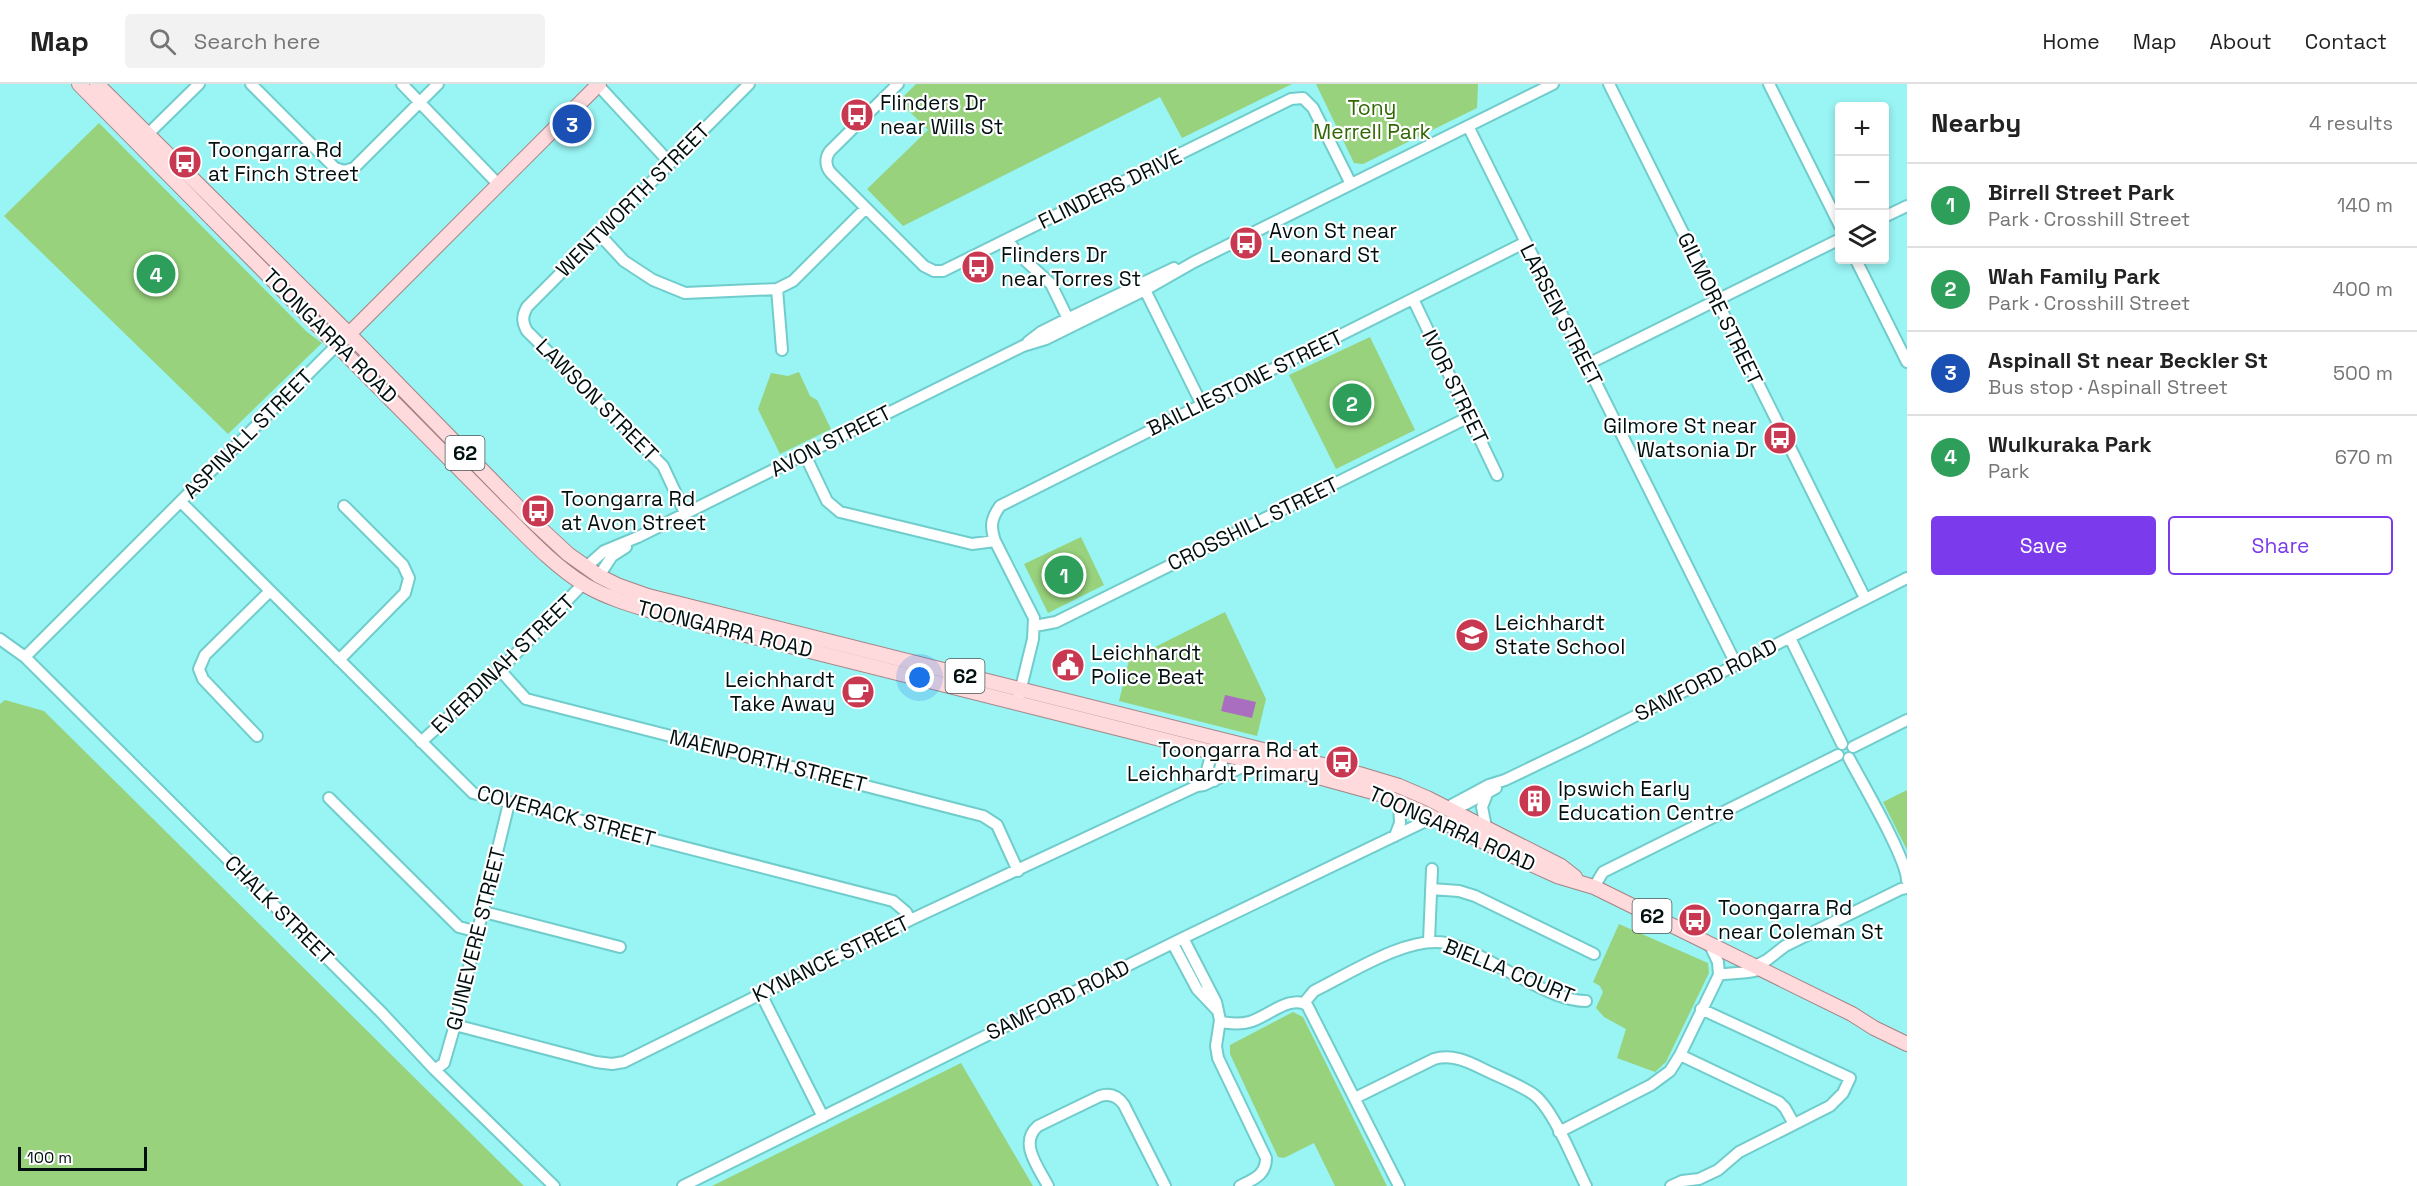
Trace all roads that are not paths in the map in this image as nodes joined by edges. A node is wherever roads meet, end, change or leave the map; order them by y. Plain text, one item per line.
1 (79, 84) edge
2 (97, 84) edge
3 (200, 84) edge
4 (251, 84) edge
5 (402, 84) edge
6 (438, 84) edge
7 (749, 84) edge
8 (898, 84) edge
9 (1553, 84) edge
10 (1609, 84) edge
11 (1769, 84) edge
12 (598, 85) edge
13 (420, 102) junction
14 (1468, 126) junction
15 (147, 134) junction
16 (670, 163) junction
17 (498, 184) junction
18 (1351, 184) junction
19 (1907, 206) edge
20 (866, 208) junction
21 (1889, 215) edge
22 (1835, 218) edge
23 (600, 234) junction
24 (1008, 240) junction
25 (1835, 241) edge
26 (1524, 243) junction
27 (1858, 264) edge
28 (1143, 286) junction
29 (777, 289) junction
30 (1413, 299) junction
31 (1716, 300) junction
32 (523, 320) joint
33 (1070, 322) junction
34 (349, 334) junction
35 (339, 344) junction
36 (782, 350) dead end
37 (1907, 362) edge
38 (1586, 366) junction
39 (1201, 404) junction
40 (1469, 417) junction
41 (805, 454) junction
42 (1497, 475) dead end
43 (181, 502) junction
44 (344, 506) dead end
45 (685, 513) junction
46 (638, 537) junction
47 (995, 541) junction
48 (586, 567) junction
49 (599, 576) junction
50 (1907, 578) edge
51 (583, 584) junction
52 (270, 591) junction
53 (1865, 598) junction
54 (1035, 626) junction
55 (1790, 638) junction
56 (0, 639) edge
57 (25, 657) junction
58 (339, 660) junction
59 (1736, 664) junction
60 (500, 670) junction
61 (1019, 696) junction
62 (1907, 720) edge
63 (257, 736) dead end
64 (421, 742) junction
65 (1220, 749) junction
66 (1845, 751) junction
67 (1255, 761) junction
68 (1505, 780) junction
69 (1214, 781) junction
70 (1197, 786) junction
71 (1486, 794) junction
72 (329, 798) dead end
73 (1399, 801) junction
74 (509, 803) junction
75 (1451, 808) junction
76 (1434, 817) junction
77 (1486, 827) junction
78 (1395, 836) junction
79 (1432, 870) dead end
80 (1017, 871) junction
81 (1588, 884) junction
82 (1907, 885) edge
83 (1431, 889) junction
84 (484, 912) junction
85 (910, 920) junction
86 (478, 932) junction
87 (1178, 941) junction
88 (1429, 941) junction
89 (1710, 945) junction
90 (620, 947) dead end
91 (1594, 954) dead end
92 (1774, 954) junction
93 (1758, 968) junction
94 (1719, 975) junction
95 (1777, 977) junction
96 (761, 994) junction
97 (1586, 1001) dead end
98 (1304, 1003) junction
99 (1701, 1009) junction
100 (1852, 1014) junction
101 (1219, 1017) junction
102 (455, 1025) junction
103 (1907, 1034) edge
104 (1907, 1044) edge
105 (1680, 1055) junction
106 (435, 1070) junction
107 (1355, 1098) junction
108 (823, 1117) junction
109 (1794, 1124) junction
110 (1559, 1131) junction
111 (554, 1186) edge
112 (683, 1186) edge
113 (1048, 1186) edge
114 (1165, 1186) edge
115 (1240, 1186) edge
116 (1399, 1186) edge
117 (1586, 1186) edge
118 (1671, 1186) edge

1 - 35 main road, TOONGARRA ROAD / 62
2 - 15 main road, TOONGARRA ROAD / 62
3 - 15 street
4 - 13 street
5 - 13 street
6 - 13 street
7 - 16 street, WENTWORTH STREET
8 - 20 street, FLINDERS DRIVE
9 - 14 street, AVON STREET
10 - 31 street, GILMORE STREET
11 - 22 street
12 - 16 street
12 - 17 main road, ASPINALL STREET
13 - 17 street
14 - 18 street, AVON STREET
14 - 26 street, LARSEN STREET
15 - 34 main road, TOONGARRA ROAD / 62
16 - 23 street, WENTWORTH STREET
17 - 34 main road, ASPINALL STREET
18 - 24 street, FLINDERS DRIVE
18 - 28 street, AVON STREET
19 - 21 street
20 - 24 street, FLINDERS DRIVE
20 - 29 street
23 - 29 street
23 - 32 street, WENTWORTH STREET
24 - 33 street
25 - 31 street
26 - 30 street, BAILLIESTONE STREET
26 - 38 street, LARSEN STREET
27 - 37 street
28 - 33 street, AVON STREET
28 - 39 street
29 - 36 street
30 - 39 street, BAILLIESTONE STREET
30 - 40 street, IVOR STREET
31 - 38 street
31 - 53 street, GILMORE STREET
32 - 45 street, LAWSON STREET
33 - 41 street, AVON STREET
34 - 35 main road, ASPINALL STREET
34 - 48 main road, TOONGARRA ROAD / 62
35 - 43 street, ASPINALL STREET
35 - 51 main road, TOONGARRA ROAD / 62
38 - 59 street, LARSEN STREET
39 - 47 street, BAILLIESTONE STREET
40 - 42 street, IVOR STREET
40 - 54 street, CROSSHILL STREET
41 - 45 street, AVON STREET
41 - 47 street
43 - 52 street, COVERACK STREET
43 - 57 street, ASPINALL STREET
44 - 58 street
45 - 46 street, AVON STREET
46 - 48 street, AVON STREET
46 - 49 street, AVON STREET
47 - 54 street
48 - 49 main road, TOONGARRA ROAD / 62
48 - 51 main road
49 - 51 main road
49 - 61 main road, TOONGARRA ROAD / 62
50 - 53 street, SAMFORD ROAD
51 - 60 street, EVERDINAH STREET
51 - 61 main road, TOONGARRA ROAD / 62
52 - 58 street, COVERACK STREET
52 - 63 street
53 - 55 street, SAMFORD ROAD
54 - 61 street
55 - 59 street, SAMFORD ROAD
55 - 66 street
56 - 57 street, CHALK STREET
57 - 106 street, CHALK STREET
58 - 64 street, COVERACK STREET
59 - 68 street, SAMFORD ROAD
60 - 64 street, EVERDINAH STREET
60 - 80 street, MAENPORTH STREET
61 - 65 main road, TOONGARRA ROAD / 62
62 - 66 street
64 - 74 street, COVERACK STREET
65 - 67 main road, TOONGARRA ROAD / 62
65 - 69 street
65 - 70 street
65 - 75 main road, TOONGARRA ROAD / 62
66 - 81 street
66 - 82 street
67 - 69 street, KYNANCE STREET
67 - 73 main road, TOONGARRA ROAD / 62
68 - 71 street, SAMFORD ROAD
68 - 75 street, SAMFORD ROAD
69 - 70 street, KYNANCE STREET
70 - 80 street, KYNANCE STREET
71 - 75 street, SAMFORD ROAD
71 - 77 street
72 - 86 street
73 - 76 main road, TOONGARRA ROAD / 62
73 - 78 street
74 - 84 street, GUINEVERE STREET
74 - 85 street, COVERACK STREET
75 - 76 main road, SAMFORD ROAD
75 - 77 main road, TOONGARRA ROAD / 62
76 - 78 street, SAMFORD ROAD
76 - 81 main road, TOONGARRA ROAD / 62
77 - 81 main road, TOONGARRA ROAD / 62
78 - 87 street, SAMFORD ROAD
79 - 83 street
80 - 85 street, KYNANCE STREET
81 - 89 main road, TOONGARRA ROAD / 62
82 - 92 street
83 - 88 street
83 - 91 street
84 - 86 street, GUINEVERE STREET
84 - 90 street
85 - 96 street, KYNANCE STREET
86 - 102 street, GUINEVERE STREET
87 - 101 street
87 - 108 street, SAMFORD ROAD
88 - 97 street, BIELLA COURT
88 - 98 street, BIELLA COURT
89 - 93 main road, TOONGARRA ROAD / 62
89 - 94 street
92 - 93 street
92 - 95 street
93 - 94 street
93 - 95 main road, TOONGARRA ROAD / 62
94 - 99 street
95 - 100 main road, TOONGARRA ROAD / 62
96 - 102 street, KYNANCE STREET
96 - 108 street
98 - 101 street
98 - 107 street
99 - 105 street
99 - 109 street
100 - 103 main road, TOONGARRA ROAD / 62
100 - 104 main road, TOONGARRA ROAD / 62
101 - 115 street
102 - 106 street, GUINEVERE STREET
105 - 109 street
105 - 110 street
106 - 111 street, CHALK STREET
107 - 110 street
107 - 116 street
108 - 112 street, SAMFORD ROAD
109 - 118 street
110 - 117 street
113 - 114 street

